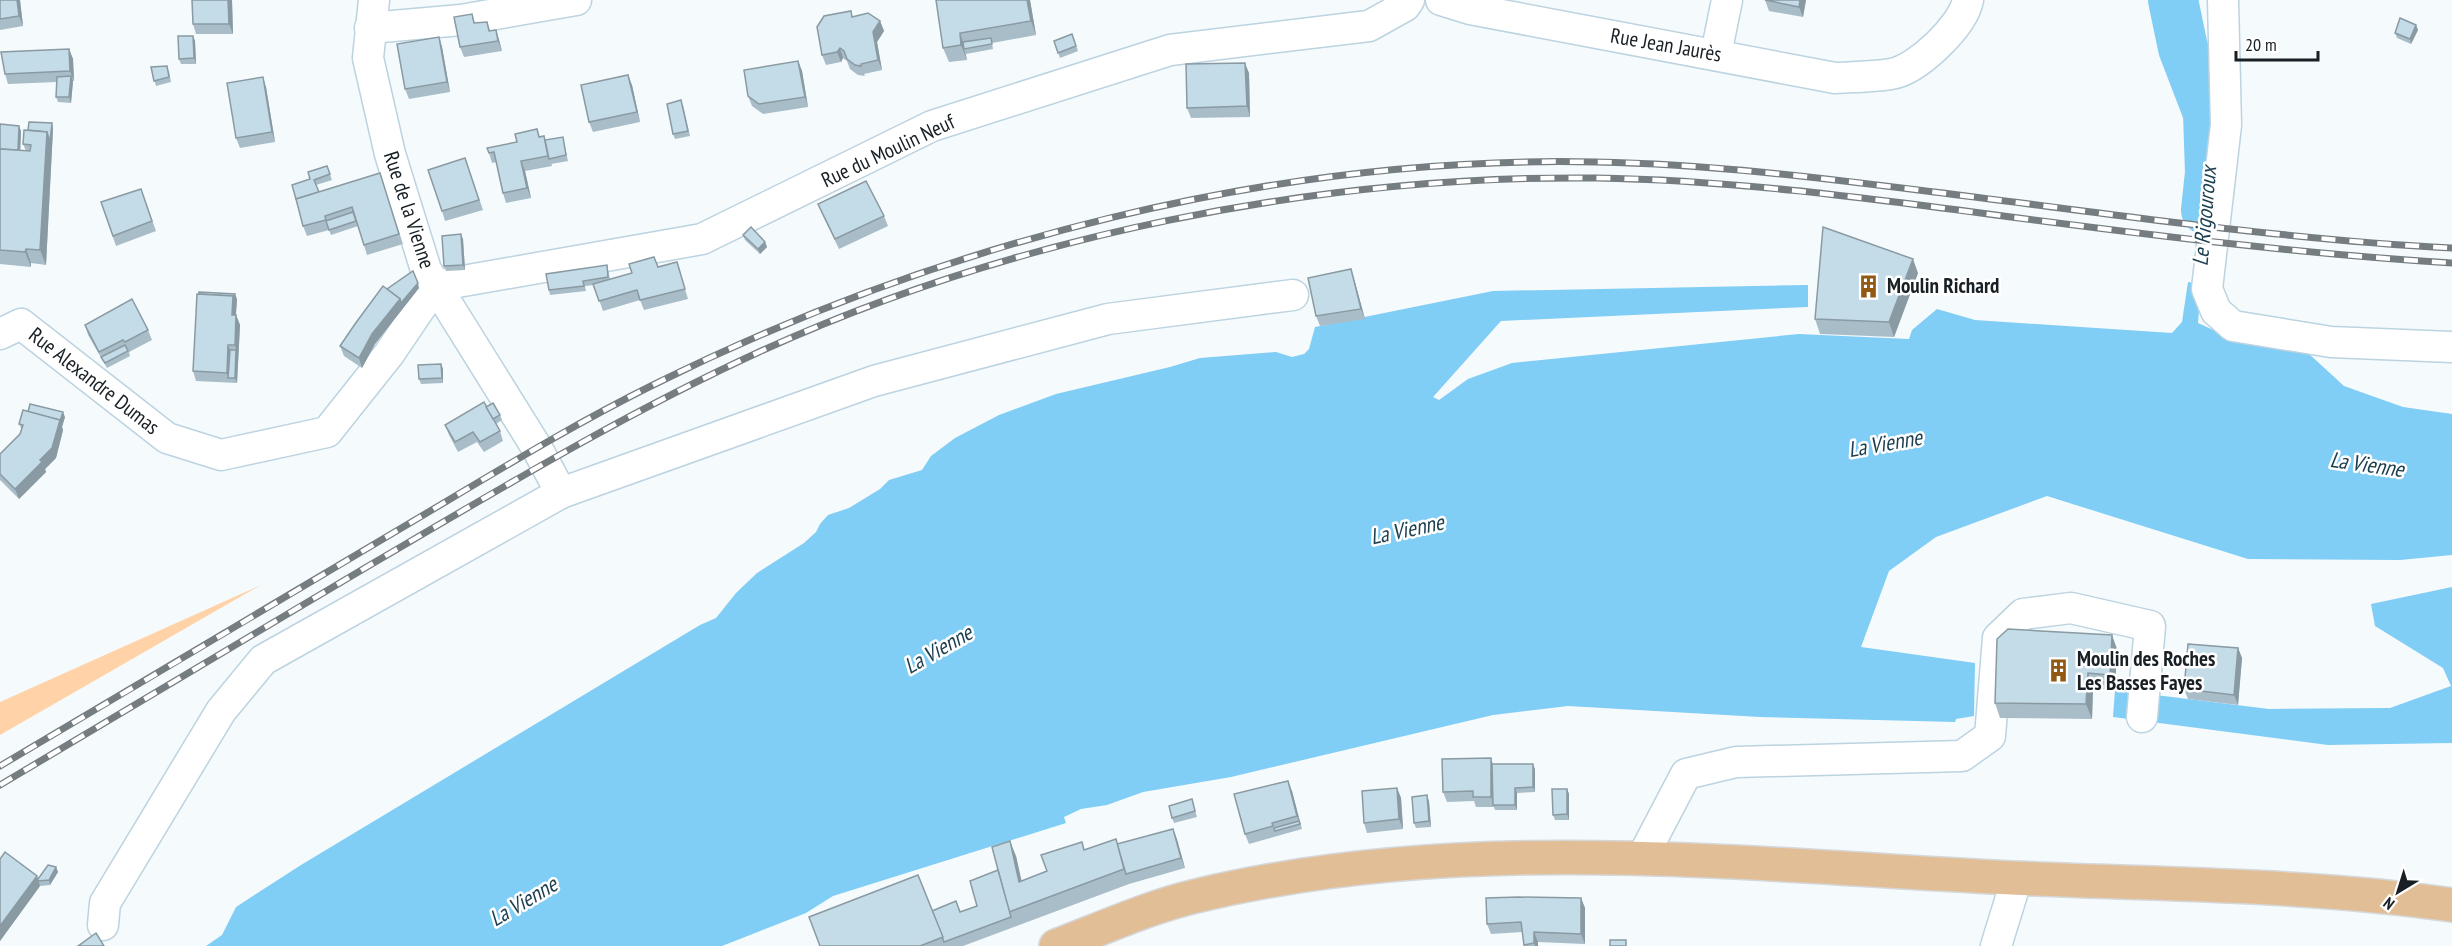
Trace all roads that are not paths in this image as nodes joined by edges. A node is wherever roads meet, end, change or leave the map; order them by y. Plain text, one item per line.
1 (576, 0) edge
2 (1409, 0) edge
3 (1441, 0) edge
4 (1726, 0) edge
5 (1968, 0) edge
6 (2223, 0) edge
7 (372, 14) edge
8 (1716, 54) junction
9 (435, 286) junction
10 (1293, 296) dead end
11 (0, 334) edge
12 (2452, 347) edge
13 (561, 493) junction
14 (2142, 705) dead end
15 (1642, 858) junction
16 (2017, 878) junction
17 (2452, 905) edge
18 (103, 925) dead end
19 (1056, 946) edge
20 (1996, 946) edge

1 - 7 street
2 - 9 street, Rue du Moulin Neuf
3 - 8 street, Rue Jean Jaurès
4 - 8 street
5 - 8 street, Rue Jean Jaurès
6 - 12 street
7 - 9 street, Rue de la Vienne
9 - 11 street, Rue Alexandre Dumas
9 - 13 street, Rue de la Vienne
10 - 13 street
13 - 18 street
14 - 15 street
15 - 16 main road
15 - 19 main road
16 - 17 main road
16 - 20 street

